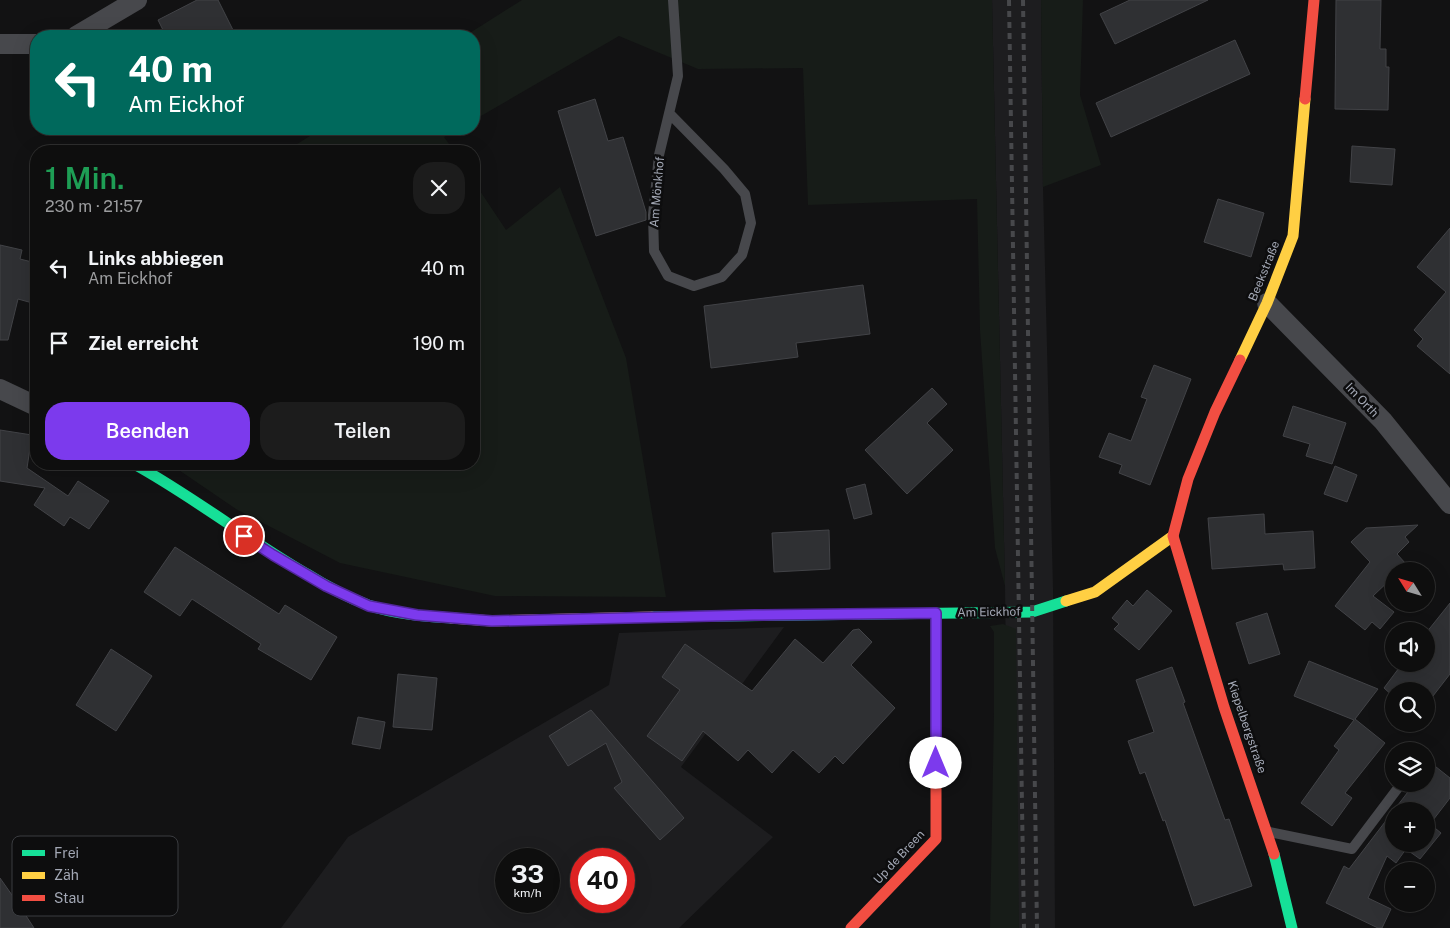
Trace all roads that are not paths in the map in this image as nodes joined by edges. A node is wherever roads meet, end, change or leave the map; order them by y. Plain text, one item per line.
1 (137, 0) edge
2 (673, 0) edge
3 (1314, 0) edge
4 (86, 30) edge
5 (0, 44) edge
6 (30, 44) edge
7 (669, 113) junction
8 (1267, 303) junction
9 (0, 389) edge
10 (30, 403) edge
11 (145, 470) edge
12 (1450, 504) edge
13 (1173, 536) junction
14 (936, 613) junction
15 (1395, 792) edge
16 (1268, 832) junction
17 (851, 928) edge
18 (1292, 928) edge

1 - 4 street
2 - 7 lane, Am Mönkhof
3 - 8 street, Beekstraße
5 - 6 street
7 - 7 lane, Am Mönkhof
8 - 12 street, Im Orth
8 - 13 street, Beekstraße
9 - 10 street
11 - 14 street, Am Eickhof
13 - 14 street, Am Eickhof
13 - 16 street, Kiepelbergstraße
14 - 17 street, Up de Breen
15 - 16 lane
16 - 18 street, Kiepelbergstraße

